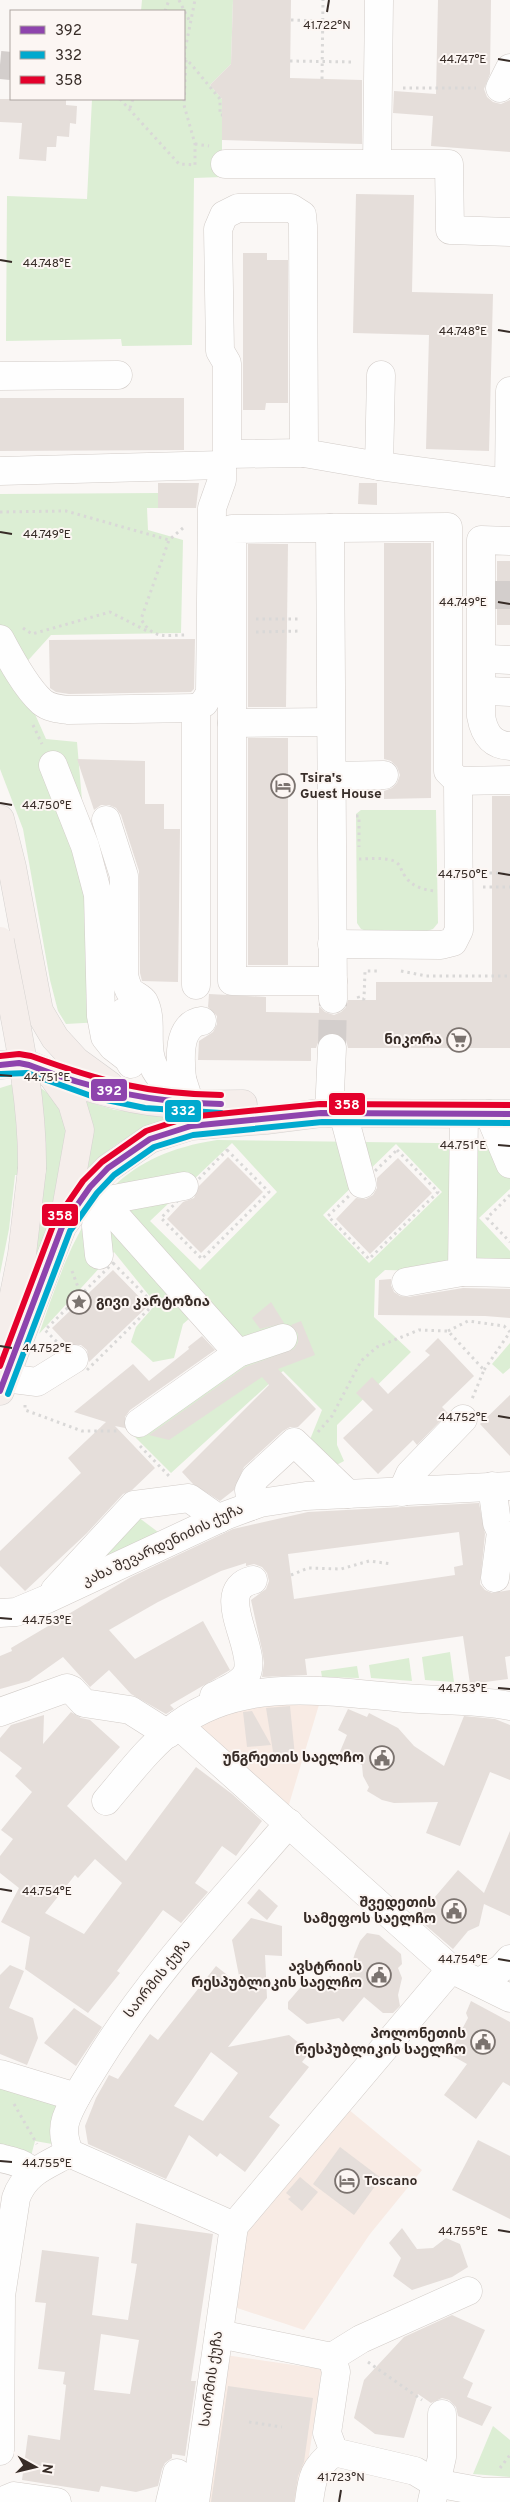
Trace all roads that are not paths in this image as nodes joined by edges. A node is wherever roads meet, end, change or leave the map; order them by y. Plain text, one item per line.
1 (379, 0) edge
2 (377, 163) junction
3 (225, 164) dead end
4 (510, 232) edge
5 (118, 375) dead end
6 (381, 375) dead end
7 (0, 376) edge
8 (510, 390) edge
9 (304, 453) junction
10 (224, 459) junction
11 (379, 466) junction
12 (0, 471) edge
13 (509, 483) edge
14 (330, 536) junction
15 (510, 541) edge
16 (384, 544) dead end
17 (288, 545) dead end
18 (225, 629) junction
19 (8, 631) edge
20 (196, 708) junction
21 (330, 722) junction
22 (232, 723) junction
23 (510, 746) edge
24 (53, 765) dead end
25 (384, 775) dead end
26 (331, 776) junction
27 (510, 780) edge
28 (458, 781) junction
29 (0, 819) edge
30 (106, 820) dead end
31 (0, 941) edge
32 (444, 960) dead end
33 (288, 963) dead end
34 (333, 970) junction
35 (196, 985) dead end
36 (124, 1012) dead end
37 (202, 1021) dead end
38 (332, 1048) tunnel mouth
39 (126, 1057) junction
40 (0, 1065) edge
41 (51, 1074) junction
42 (170, 1076) junction
43 (124, 1096) junction
44 (190, 1104) junction
45 (331, 1113) junction
46 (488, 1114) edge
47 (510, 1164) edge
48 (362, 1184) road end
49 (184, 1186) dead end
50 (96, 1194) junction
51 (62, 1227) junction
52 (99, 1255) dead end
53 (462, 1272) junction
54 (510, 1273) edge
55 (406, 1282) dead end
56 (283, 1338) dead end
57 (238, 1353) junction
58 (74, 1359) road end
59 (2, 1379) edge
60 (463, 1419) road end
61 (133, 1432) road end
62 (501, 1486) edge
63 (402, 1492) junction
64 (348, 1494) junction
65 (251, 1506) junction
66 (219, 1520) junction
67 (506, 1537) edge
68 (253, 1580) dead end
69 (494, 1583) edge
70 (47, 1598) junction
71 (0, 1613) edge
72 (510, 1687) edge
73 (320, 1690) junction
74 (510, 1706) edge
75 (0, 1712) edge
76 (180, 1724) junction
77 (106, 1801) dead end
78 (289, 1823) junction
79 (510, 1959) edge
80 (451, 1969) junction
81 (480, 1982) junction
82 (510, 1998) edge
83 (2, 2074) edge
84 (76, 2097) junction
85 (0, 2158) edge
86 (50, 2163) junction
87 (234, 2226) junction
88 (468, 2292) dead end
89 (219, 2334) junction
90 (332, 2357) junction
91 (442, 2414) road end
92 (0, 2451) edge
93 (334, 2452) junction
94 (177, 2473) dead end
95 (502, 2484) edge
96 (433, 2493) edge
97 (0, 2502) edge
98 (57, 2502) edge
99 (170, 2502) edge
100 (194, 2502) edge
101 (308, 2502) edge

1 - 2 street
2 - 3 street
2 - 4 street
5 - 7 street
6 - 11 street
8 - 13 street
9 - 10 street
9 - 10 street
9 - 11 street
10 - 12 street
10 - 18 street
11 - 13 street
14 - 16 street
14 - 17 street
14 - 18 street
14 - 21 street
14 - 28 street
15 - 23 street
18 - 20 street
18 - 22 street
19 - 20 street
20 - 35 street
21 - 22 street
21 - 26 street
22 - 34 street
24 - 39 street
25 - 26 street
26 - 34 street
27 - 28 street
28 - 34 street
29 - 43 main road
30 - 42 street
31 - 59 main road, bridge
32 - 34 street
33 - 34 street
36 - 39 street
37 - 42 street
38 - 45 street
39 - 42 street
40 - 41 main road
41 - 43 main road
41 - 51 main road
42 - 44 street
43 - 44 main road
44 - 45 main road
45 - 46 main road
45 - 48 street
45 - 50 main road
46 - 47 street
46 - 53 street
49 - 50 street
50 - 51 main road
50 - 52 street
50 - 57 street
51 - 59 main road
53 - 54 street
53 - 55 street
56 - 57 street
57 - 61 street
58 - 59 street
60 - 63 street
62 - 63 street, კახა შევარდენიძის ქუჩა
62 - 67 street
63 - 64 street, კახა შევარდენიძის ქუჩა
64 - 65 street, კახა შევარდენიძის ქუჩა
64 - 65 street
65 - 66 street, კახა შევარდენიძის ქუჩა
66 - 70 street, კახა შევარდენიძის ქუჩა
66 - 70 street
67 - 69 street
68 - 76 street
70 - 71 street, კახა შევარდენიძის ქუჩა
72 - 73 street
73 - 74 street
73 - 76 street
75 - 76 street
76 - 77 street
76 - 78 street
78 - 80 street
78 - 84 street, საირმის ქუჩა
79 - 81 street
80 - 81 street
80 - 87 street
81 - 82 street
83 - 84 street
84 - 86 street, საირმის ქუჩა
85 - 86 street
86 - 87 street
86 - 92 street
87 - 89 street, საირმის ქუჩა
88 - 90 street
89 - 90 street
89 - 100 street, საირმის ქუჩა
90 - 93 street
91 - 96 street
93 - 96 street
93 - 101 street
94 - 99 street
95 - 96 street
97 - 98 street

